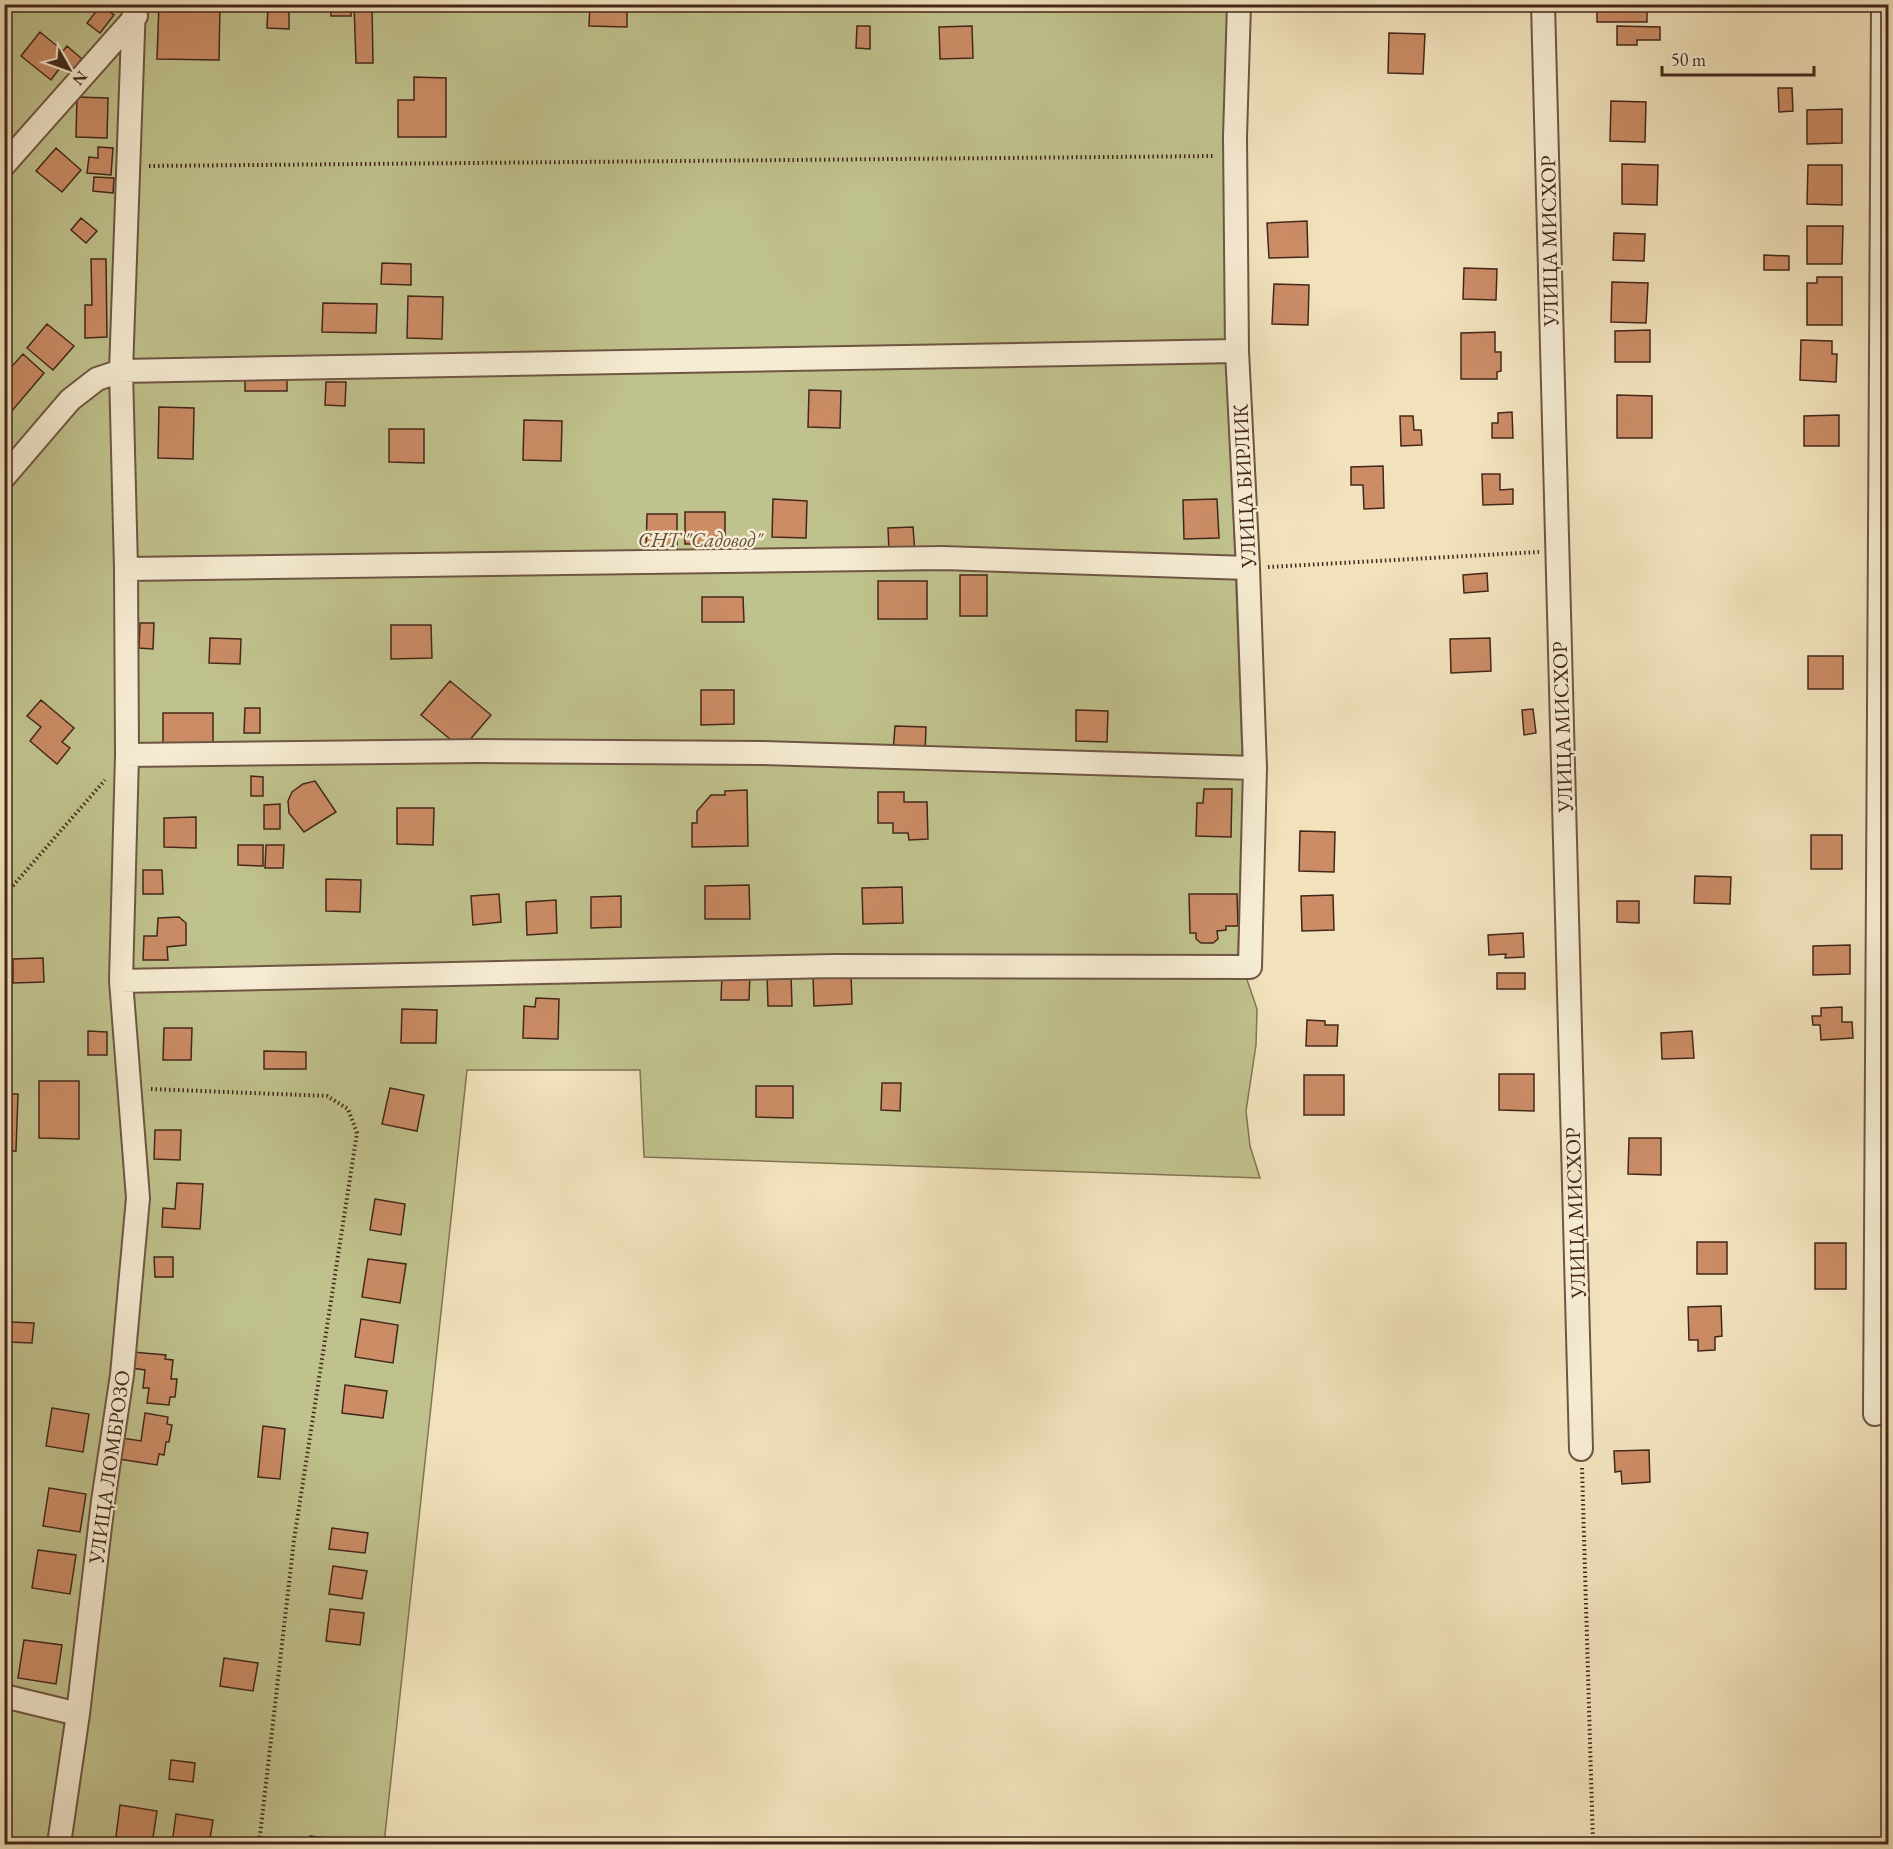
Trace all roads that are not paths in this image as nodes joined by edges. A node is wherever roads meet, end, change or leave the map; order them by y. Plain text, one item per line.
1 (1239, 4) edge
2 (1543, 4) edge
3 (1883, 4) edge
4 (135, 10) edge
5 (4, 165) edge
6 (1237, 351) junction
7 (121, 370) junction
8 (4, 477) edge
9 (1248, 568) junction
10 (126, 569) junction
11 (127, 755) junction
12 (1255, 768) junction
13 (121, 981) junction
14 (1875, 1414) dead end
15 (1581, 1449) road end
16 (4, 1696) edge
17 (78, 1714) junction
18 (59, 1845) edge

1 - 6 street, УЛИЦА БИРЛИК
2 - 15 street, УЛИЦА МИСХОР
3 - 14 street
4 - 5 street
4 - 7 street, УЛИЦА ЛОМБРОЗО
6 - 7 street
6 - 9 street, УЛИЦА БИРЛИК
7 - 8 street
7 - 10 street, УЛИЦА ЛОМБРОЗО
9 - 10 street
9 - 12 street, УЛИЦА БИРЛИК
10 - 11 street, УЛИЦА ЛОМБРОЗО
11 - 12 street
11 - 13 street, УЛИЦА ЛОМБРОЗО
12 - 13 street, УЛИЦА БИРЛИК
13 - 17 street, УЛИЦА ЛОМБРОЗО
16 - 17 street
17 - 18 street, УЛИЦА ЛОМБРОЗО

